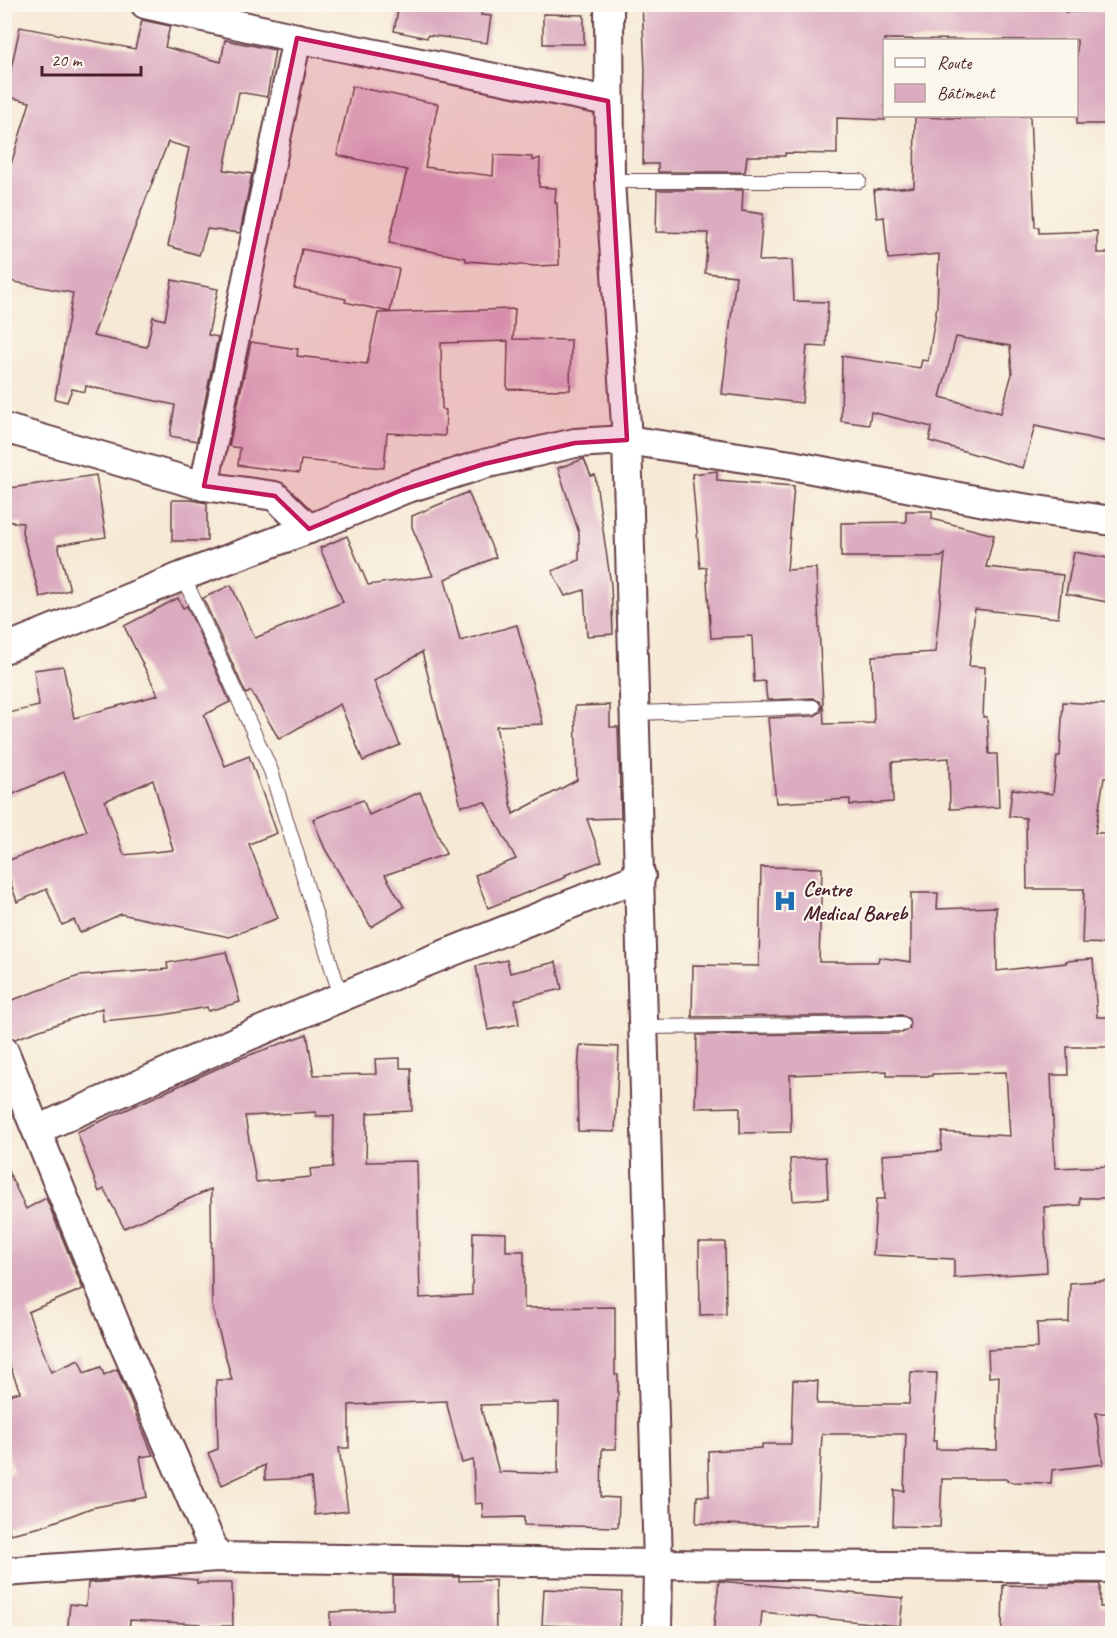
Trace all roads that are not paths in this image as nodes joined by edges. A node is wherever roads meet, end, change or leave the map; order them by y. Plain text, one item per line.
1 (145, 4) edge
2 (609, 4) edge
3 (297, 38) junction
4 (608, 101) junction
5 (859, 181) dead end
6 (610, 182) junction
7 (4, 428) edge
8 (627, 440) junction
9 (204, 486) junction
10 (1113, 521) edge
11 (309, 529) junction
12 (183, 576) junction
13 (4, 649) edge
14 (813, 707) dead end
15 (636, 713) junction
16 (641, 876) junction
17 (341, 997) junction
18 (902, 1024) dead end
19 (644, 1027) junction
20 (4, 1050) edge
21 (37, 1130) junction
22 (217, 1557) junction
23 (658, 1564) junction
24 (1113, 1568) edge
25 (4, 1572) edge
26 (657, 1634) edge

1 - 3 street
2 - 4 street
3 - 4 street
3 - 9 street
4 - 6 street
5 - 6 lane
6 - 8 street
7 - 9 street
8 - 10 street
8 - 11 street
8 - 15 street
9 - 11 street
11 - 12 street
12 - 13 street
12 - 17 lane
14 - 15 lane
15 - 16 street
16 - 17 street
16 - 19 street
17 - 21 street
18 - 19 lane
19 - 23 street
20 - 21 street
21 - 22 street
22 - 23 street
22 - 25 street
23 - 24 street
23 - 26 street

